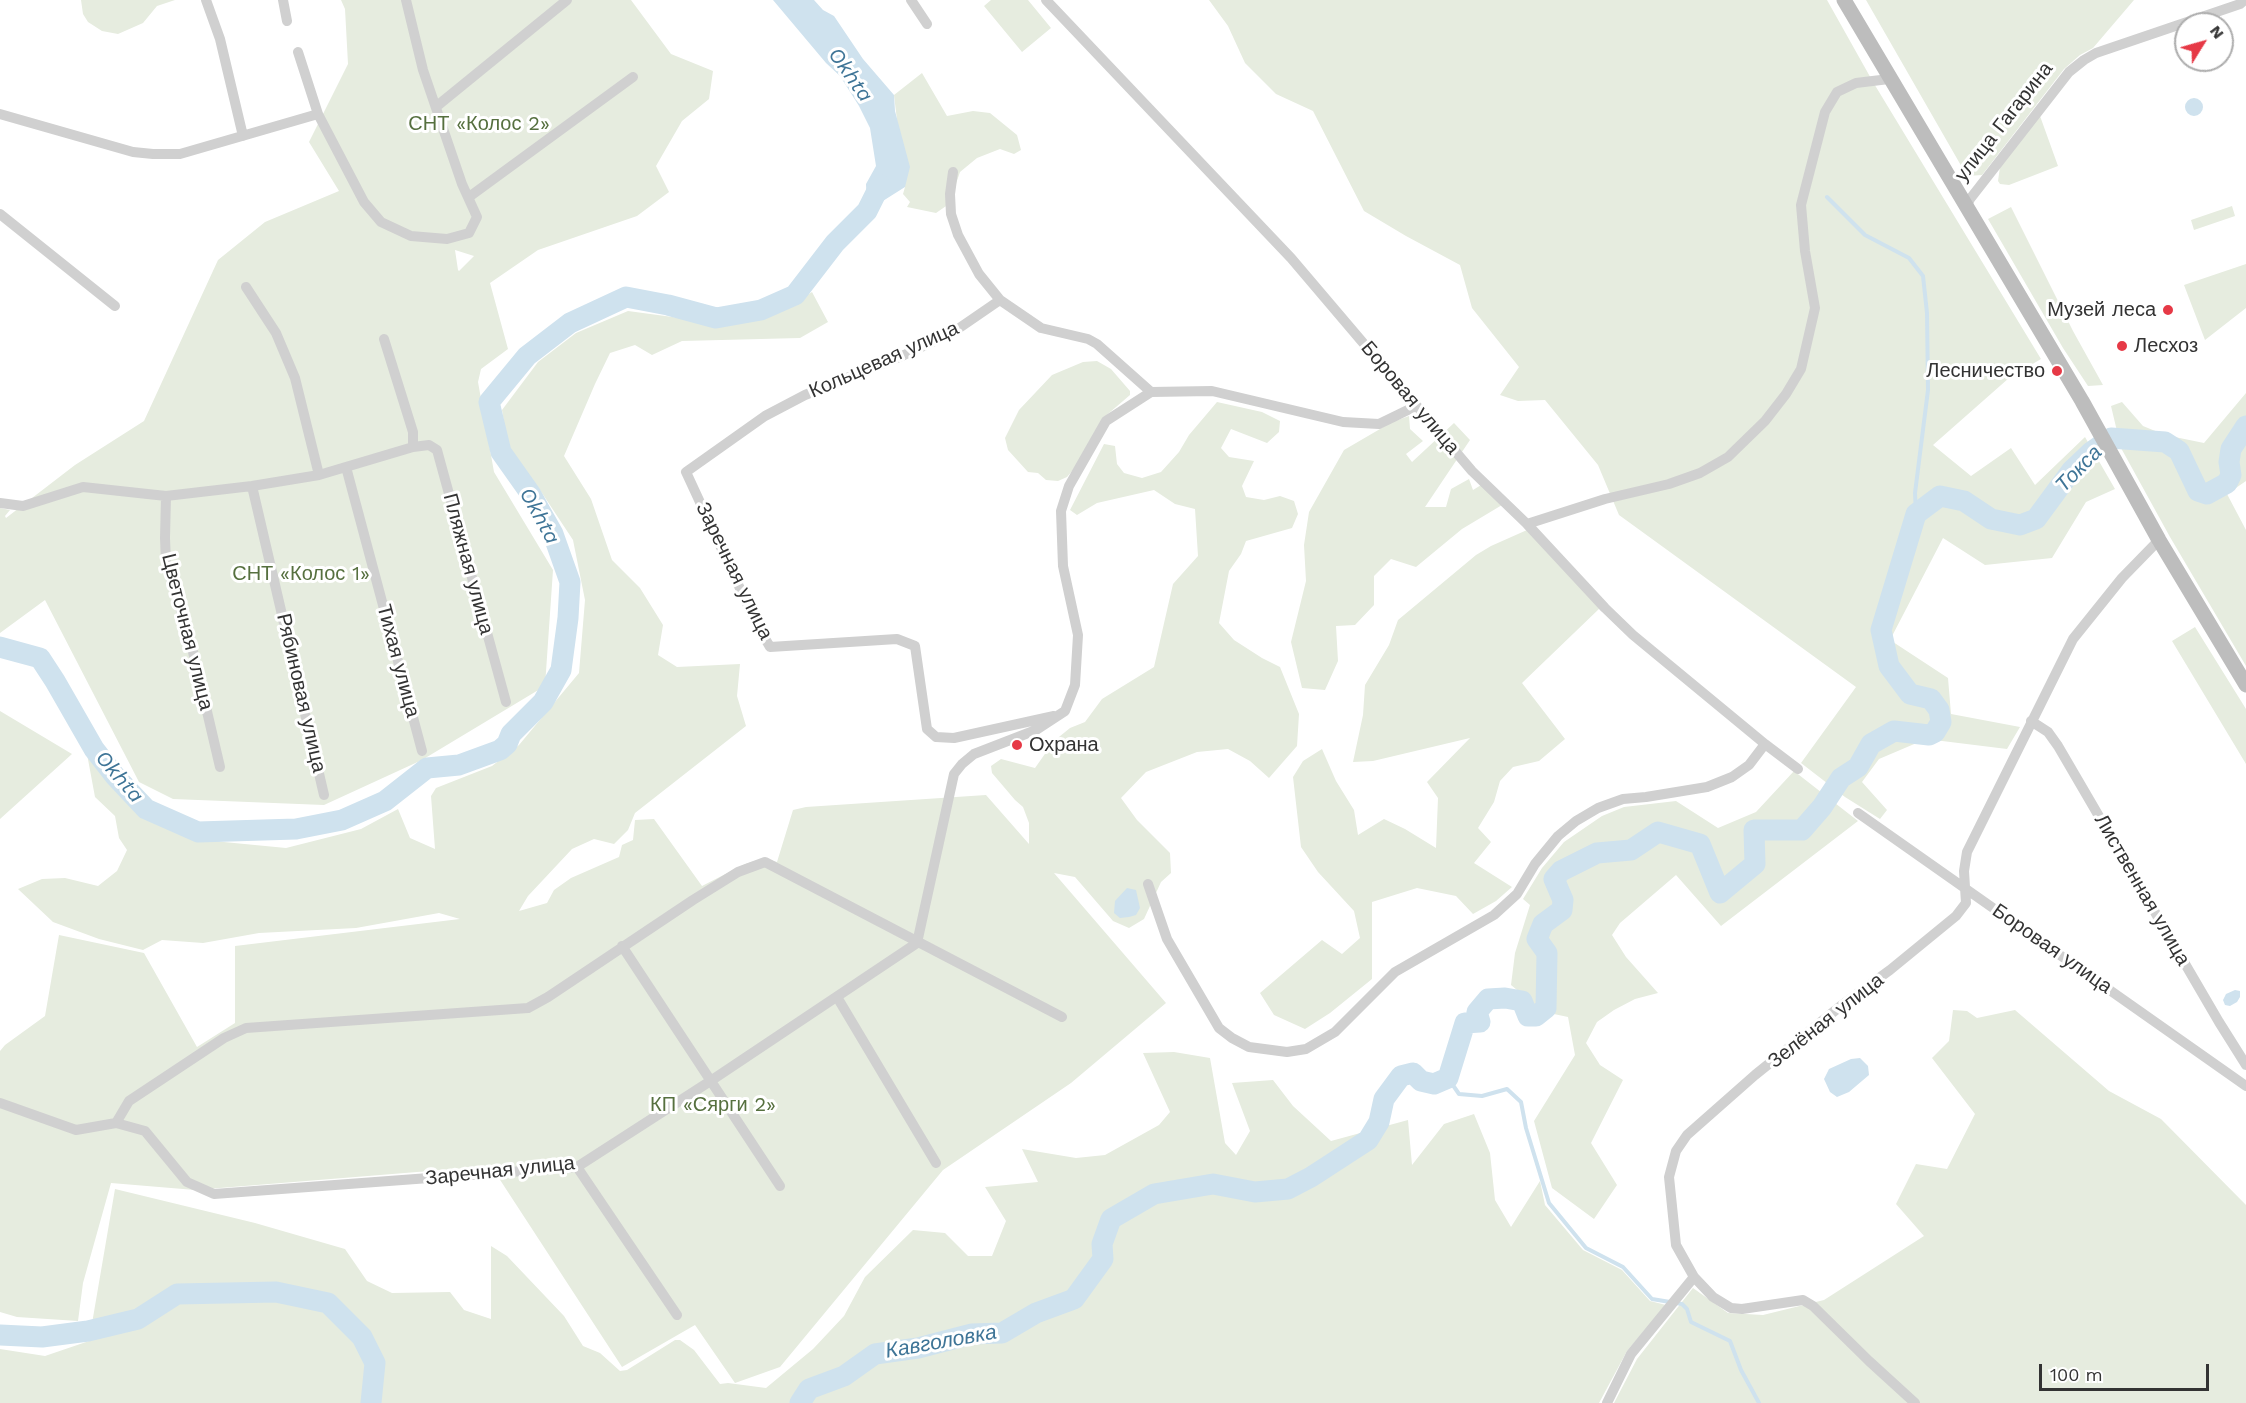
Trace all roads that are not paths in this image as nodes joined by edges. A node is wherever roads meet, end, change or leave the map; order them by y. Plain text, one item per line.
1 (206, 0) edge
2 (283, 0) edge
3 (567, 0) edge
4 (911, 0) edge
5 (1046, 0) edge
6 (1844, 0) edge
7 (2245, 0) edge
8 (408, 1) edge
9 (287, 21) dead end
10 (927, 24) dead end
11 (298, 52) dead end
12 (633, 77) dead end
13 (1889, 79) junction
14 (436, 106) junction
15 (0, 114) edge
16 (318, 114) junction
17 (243, 135) junction
18 (953, 172) dead end
19 (469, 197) junction
20 (1966, 207) junction
21 (0, 214) edge
22 (246, 287) dead end
23 (1000, 300) junction
24 (115, 306) dead end
25 (384, 339) dead end
26 (1151, 392) junction
27 (1416, 406) junction
28 (765, 416) joint
29 (413, 447) junction
30 (346, 467) junction
31 (319, 475) junction
32 (252, 486) junction
33 (166, 496) junction
34 (0, 503) edge
35 (1527, 524) junction
36 (2159, 540) junction
37 (2246, 685) edge
38 (506, 702) dead end
39 (1065, 711) junction
40 (2031, 721) junction
41 (1765, 744) junction
42 (422, 751) dead end
43 (220, 768) dead end
44 (1798, 769) dead end
45 (324, 795) dead end
46 (1858, 813) dead end
47 (1148, 884) dead end
48 (1966, 889) junction
49 (917, 942) junction
50 (622, 946) junction
51 (837, 997) junction
52 (1062, 1017) dead end
53 (2246, 1065) edge
54 (712, 1080) junction
55 (2246, 1086) edge
56 (0, 1103) edge
57 (116, 1123) junction
58 (936, 1163) dead end
59 (577, 1167) junction
60 (780, 1186) dead end
61 (1694, 1277) junction
62 (677, 1315) dead end
63 (1607, 1403) edge
64 (1915, 1403) edge

1 - 17 street
2 - 9 street
3 - 14 street
4 - 10 street
5 - 27 street, Боровая улица
6 - 13 main road
7 - 20 street, улица Гагарина
8 - 14 street
11 - 16 street
12 - 19 street
13 - 20 main road
13 - 35 street
14 - 19 street
15 - 17 street
16 - 17 street
16 - 19 street
18 - 23 street
20 - 36 main road
21 - 24 street
22 - 31 street
23 - 26 street
23 - 28 street, Кольцевая улица
25 - 29 street
26 - 27 street
26 - 39 street
27 - 35 street, Боровая улица
28 - 39 street, Заречная улица
29 - 30 street
29 - 38 street, Пляжная улица
30 - 31 street
30 - 42 street, Тихая улица
31 - 32 street
32 - 33 street
32 - 45 street, Рябиновая улица
33 - 34 street
33 - 43 street, Цветочная улица
35 - 41 street, Боровая улица
36 - 37 main road
36 - 40 street, Зелёная улица
39 - 49 street
40 - 48 street, Зелёная улица
40 - 53 street, Лиственная улица
41 - 44 street, Боровая улица
41 - 47 street
46 - 48 street, Боровая улица
48 - 55 street, Боровая улица
48 - 61 street, Зелёная улица
49 - 50 street
49 - 51 street, Заречная улица
49 - 52 street
50 - 54 street
50 - 57 street
51 - 54 street, Заречная улица
51 - 58 street
54 - 59 street, Заречная улица
54 - 60 street
56 - 57 street
57 - 59 street, Заречная улица
59 - 62 street
61 - 63 street
61 - 64 street, Зелёная улица

